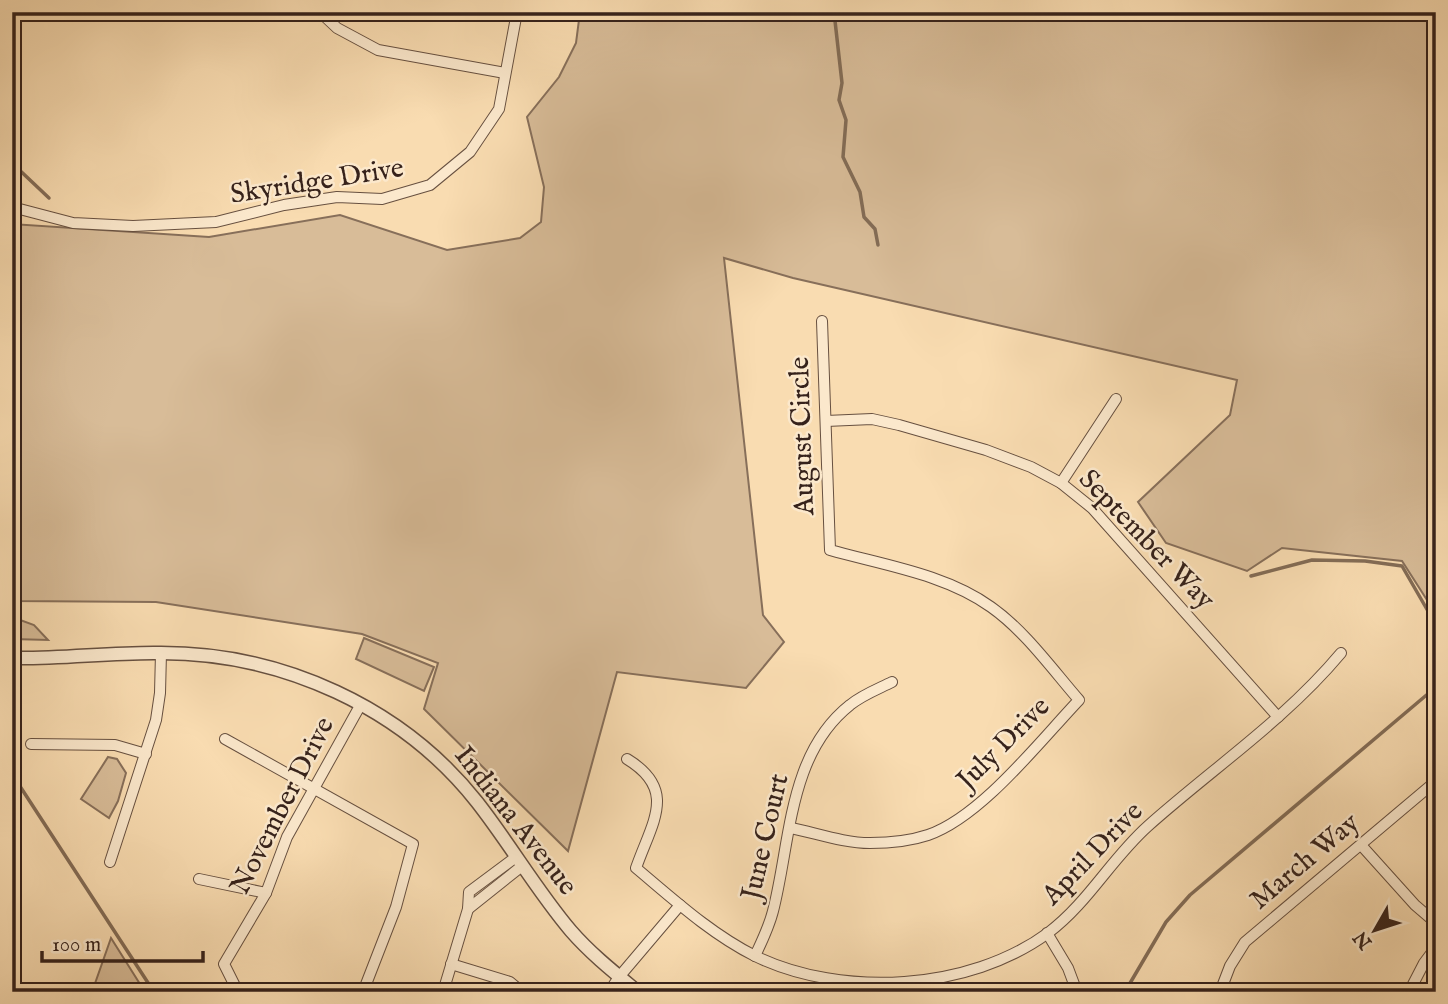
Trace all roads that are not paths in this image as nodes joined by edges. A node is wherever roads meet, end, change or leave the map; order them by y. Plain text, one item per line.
1 (320, 12) edge
2 (517, 12) edge
3 (505, 73) junction
4 (12, 207) edge
5 (822, 321) dead end
6 (1116, 399) dead end
7 (826, 421) junction
8 (1061, 483) junction
9 (830, 550) joint
10 (161, 653) junction
11 (1341, 653) dead end
12 (12, 658) edge
13 (892, 682) dead end
14 (362, 704) junction
15 (1278, 717) junction
16 (225, 739) dead end
17 (31, 744) dead end
18 (146, 754) junction
19 (627, 759) dead end
20 (1436, 781) edge
21 (313, 788) junction
22 (791, 828) junction
23 (1361, 845) junction
24 (519, 861) junction
25 (110, 862) dead end
26 (199, 879) dead end
27 (484, 881) junction
28 (491, 891) junction
29 (266, 892) junction
30 (680, 905) junction
31 (468, 909) junction
32 (1436, 923) edge
33 (1047, 933) junction
34 (1436, 947) edge
35 (755, 956) junction
36 (451, 964) junction
37 (619, 977) junction
38 (239, 992) edge
39 (363, 992) edge
40 (443, 992) edge
41 (522, 992) edge
42 (610, 992) edge
43 (638, 992) edge
44 (1077, 992) edge
45 (1220, 992) edge
46 (1409, 992) edge

1 - 3 street
2 - 3 street, Skyridge Drive
3 - 4 street, Skyridge Drive
5 - 7 street, August Circle
6 - 8 street
7 - 8 street, September Way
7 - 9 street, August Circle
8 - 15 street, September Way
9 - 22 street, July Drive
10 - 12 street, Indiana Avenue
10 - 14 street, Indiana Avenue
10 - 18 street
11 - 15 street, April Drive
13 - 22 street, June Court
14 - 21 street, November Drive
14 - 24 street, Indiana Avenue
15 - 33 street, April Drive
16 - 21 street
17 - 18 street
18 - 25 street
19 - 30 street, April Drive
20 - 23 street, March Way
21 - 29 street, November Drive
21 - 39 street
22 - 35 street, June Court
23 - 32 street
23 - 45 street, March Way
24 - 27 street
24 - 28 street
24 - 37 street, Indiana Avenue
26 - 29 street
27 - 28 street
27 - 31 street
28 - 31 street
29 - 38 street, November Drive
30 - 35 street, April Drive
30 - 37 street
31 - 36 street
33 - 35 street, April Drive
33 - 44 street
34 - 46 street
36 - 40 street
36 - 41 street
37 - 42 street
37 - 43 street, Indiana Avenue

